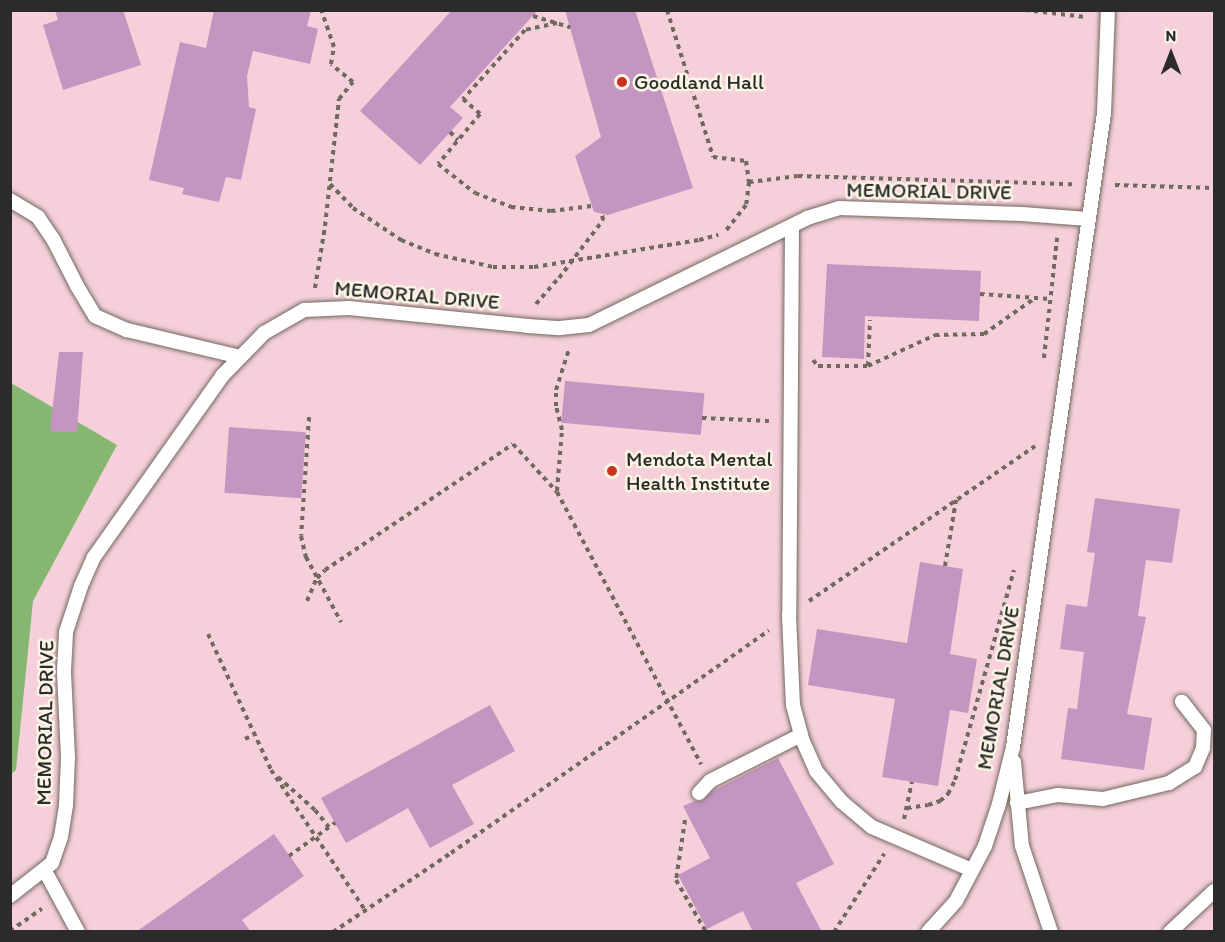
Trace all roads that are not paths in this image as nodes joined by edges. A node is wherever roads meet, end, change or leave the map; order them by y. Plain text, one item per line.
1 (1108, 15) edge
2 (10, 200) edge
3 (1088, 219) junction
4 (792, 227) junction
5 (240, 357) junction
6 (1182, 702) dead end
7 (1209, 728) edge
8 (801, 735) junction
9 (1012, 747) junction
10 (699, 793) dead end
11 (1017, 803) junction
12 (972, 870) junction
13 (45, 871) junction
14 (1215, 891) edge
15 (10, 896) edge
16 (78, 932) edge
17 (928, 932) edge
18 (1051, 932) edge
19 (1170, 932) edge

1 - 3 lane, MEMORIAL DRIVE
2 - 5 lane
3 - 4 lane, MEMORIAL DRIVE
3 - 9 lane, MEMORIAL DRIVE
4 - 5 lane, MEMORIAL DRIVE
4 - 8 lane
5 - 13 lane, MEMORIAL DRIVE
6 - 7 lane
7 - 11 lane
8 - 10 lane
8 - 12 lane
9 - 11 lane
9 - 12 lane, MEMORIAL DRIVE
11 - 18 lane
12 - 17 lane, MEMORIAL DRIVE
13 - 15 lane, MEMORIAL DRIVE
13 - 16 lane
14 - 19 lane

